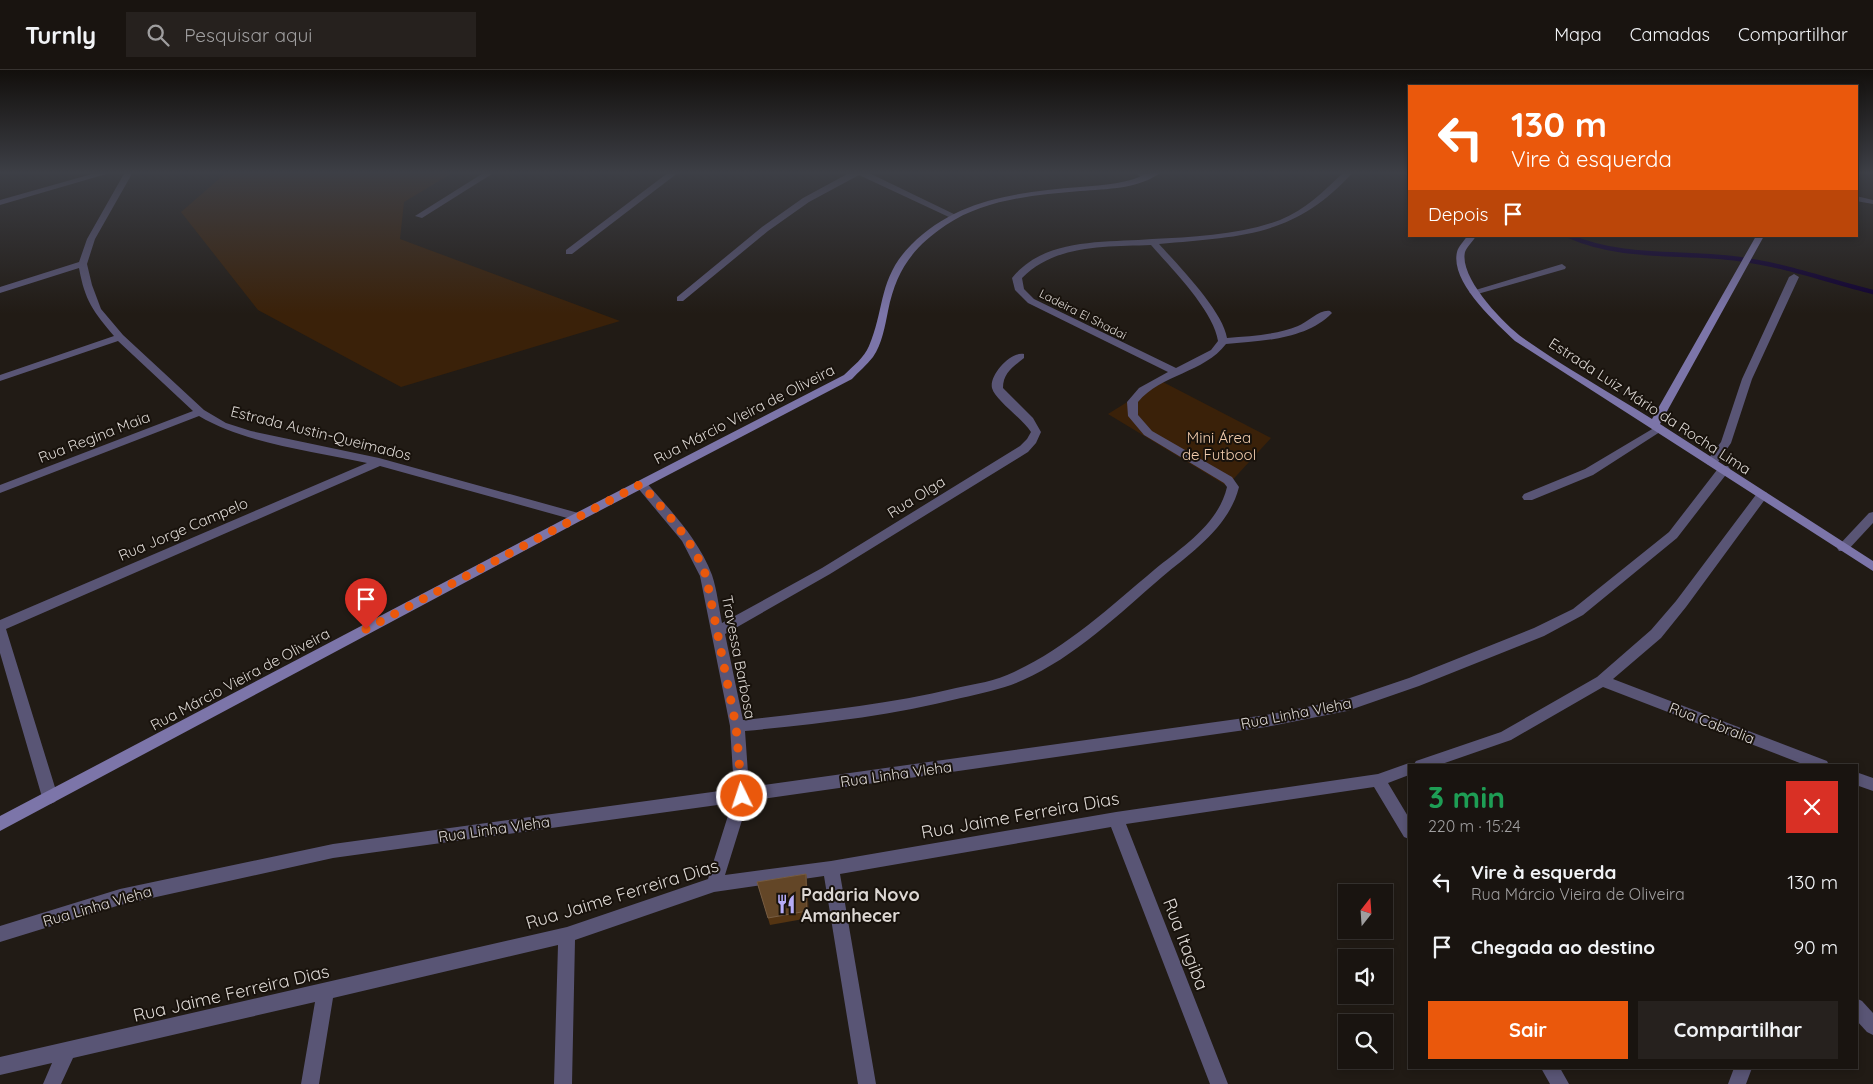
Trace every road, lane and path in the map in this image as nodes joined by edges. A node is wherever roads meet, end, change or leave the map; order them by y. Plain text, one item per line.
1 (102, 219) edge
2 (612, 219) edge
3 (779, 219) edge
4 (949, 219) edge
5 (1287, 219) edge
6 (1471, 237) edge
7 (1759, 237) edge
8 (1153, 242) junction
9 (569, 252) dead end
10 (83, 264) junction
11 (1562, 267) dead end
12 (1794, 277) dead end
13 (0, 290) edge
14 (1474, 292) junction
15 (680, 299) dead end
16 (1327, 312) dead end
17 (120, 337) junction
18 (1223, 341) junction
19 (1020, 356) dead end
20 (1174, 371) junction
21 (0, 378) edge
22 (200, 412) junction
23 (1656, 427) junction
24 (379, 462) junction
25 (1718, 466) junction
26 (641, 484) junction
27 (0, 489) edge
28 (1762, 495) junction
29 (1528, 497) dead end
30 (1873, 516) edge
31 (578, 517) junction
32 (1843, 548) junction
33 (1873, 567) edge
34 (0, 626) edge
35 (0, 632) edge
36 (718, 632) junction
37 (1602, 681) junction
38 (736, 726) junction
39 (1424, 764) edge
40 (1819, 764) edge
41 (1408, 769) edge
42 (1858, 779) edge
43 (1378, 780) junction
44 (1873, 785) edge
45 (742, 796) junction
46 (50, 797) junction
47 (1116, 819) junction
48 (0, 824) edge
49 (1408, 830) edge
50 (831, 868) junction
51 (714, 884) junction
52 (0, 934) edge
53 (568, 935) junction
54 (325, 992) junction
55 (1858, 1009) edge
56 (1873, 1026) edge
57 (68, 1049) junction
58 (0, 1066) edge
59 (1551, 1069) edge
60 (1743, 1069) edge
61 (52, 1084) edge
62 (310, 1084) edge
63 (563, 1084) edge
64 (867, 1084) edge
65 (1219, 1084) edge
66 (1560, 1084) edge
67 (1737, 1084) edge

1 - 10 street
2 - 9 street
3 - 15 street
4 - 26 main road, Rua Márcio Vieira de Oliveira
5 - 8 street
6 - 14 main road, Estrada Luiz Mário da Rocha Lima
7 - 23 main road
8 - 18 street
8 - 20 street, Ladeira El Shadai
10 - 13 street
10 - 17 street, Estrada Austin-Queimados
11 - 14 street
12 - 25 street, Rua Linha Vleha
14 - 23 main road, Estrada Luiz Mário da Rocha Lima
16 - 18 street
17 - 21 street
17 - 22 street, Estrada Austin-Queimados
18 - 20 street
19 - 36 street, Rua Olga
20 - 38 street
22 - 24 street, Estrada Austin-Queimados
22 - 27 street, Rua Regina Maia
23 - 25 main road, Estrada Luiz Mário da Rocha Lima
23 - 29 street
24 - 31 street, Estrada Austin-Queimados
24 - 34 street, Rua Jorge Campelo
25 - 28 main road, Estrada Luiz Mário da Rocha Lima
25 - 45 street, Rua Linha Vleha
26 - 31 main road, Rua Márcio Vieira de Oliveira
26 - 36 street, Travessa Barbosa
28 - 32 main road, Estrada Luiz Mário da Rocha Lima
28 - 37 street
30 - 32 street
31 - 46 main road, Rua Márcio Vieira de Oliveira
32 - 33 main road, Estrada Luiz Mário da Rocha Lima
35 - 46 street
36 - 38 street, Travessa Barbosa
37 - 39 street
37 - 40 street, Rua Cabralia
38 - 45 street, Travessa Barbosa
41 - 43 street, Rua Jaime Ferreira Dias
42 - 44 street
43 - 47 street, Rua Jaime Ferreira Dias
43 - 49 street
45 - 51 street, Travessa Barbosa
45 - 52 street, Rua Linha Vleha
46 - 48 main road, Rua Márcio Vieira de Oliveira
47 - 50 street, Rua Jaime Ferreira Dias
47 - 65 street, Rua Itagiba
50 - 51 street, Rua Jaime Ferreira Dias
50 - 64 street
51 - 53 street, Rua Jaime Ferreira Dias
53 - 54 street, Rua Jaime Ferreira Dias
53 - 63 street
54 - 57 street, Rua Jaime Ferreira Dias
54 - 62 street
55 - 56 street
57 - 58 street, Rua Jaime Ferreira Dias
57 - 61 street
59 - 66 street
60 - 67 street

